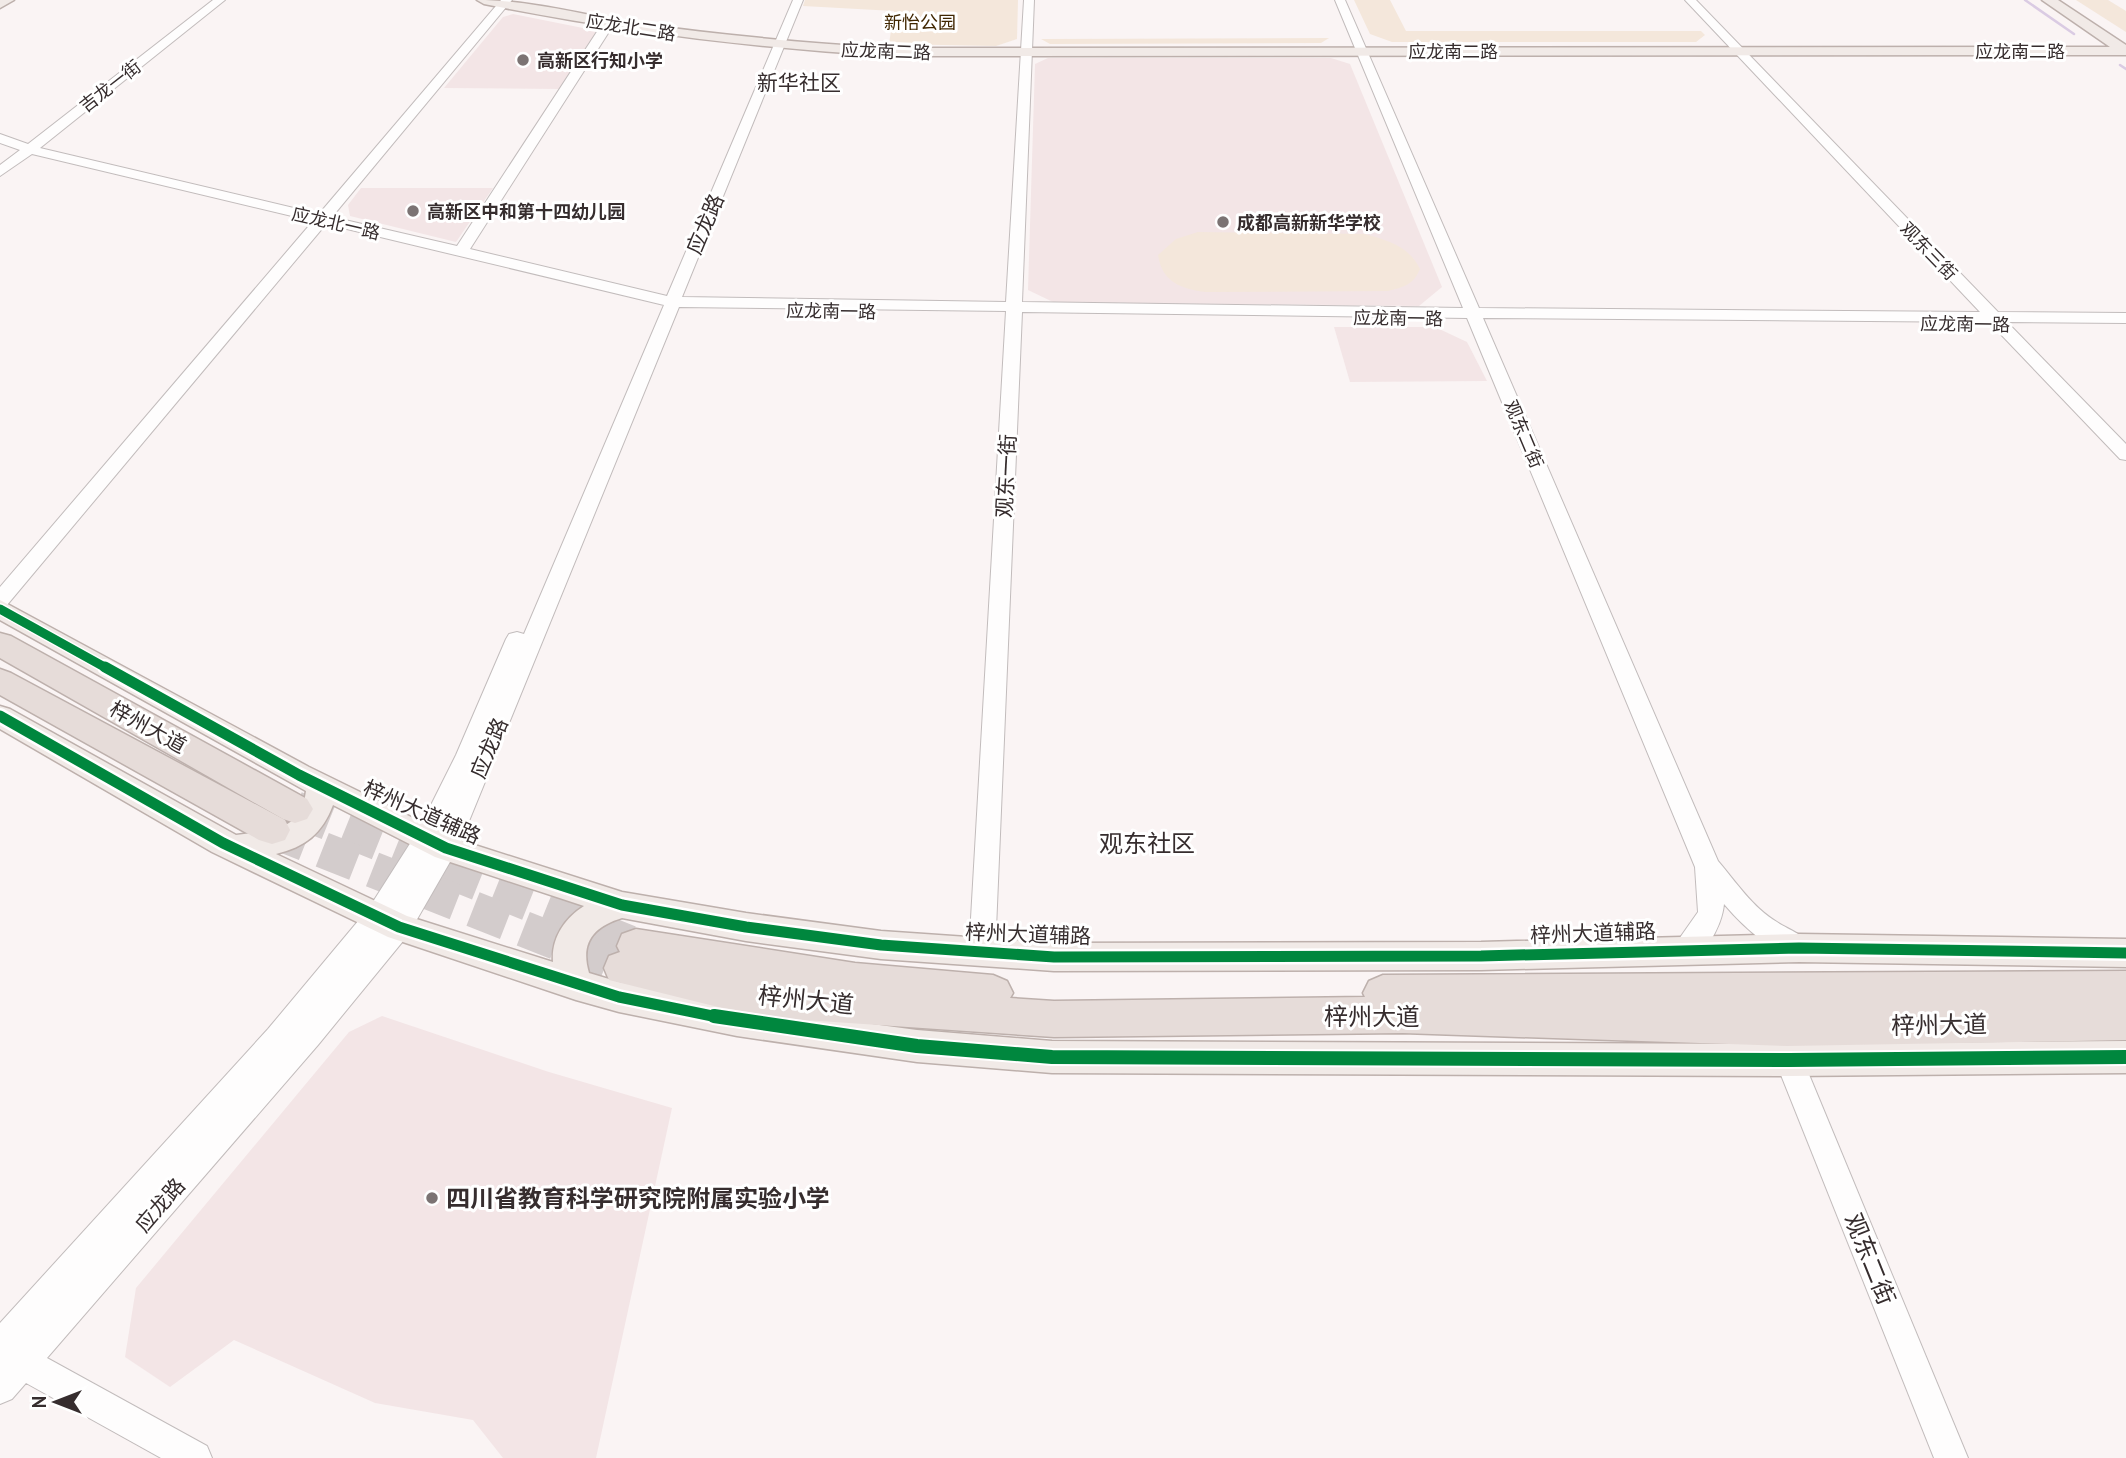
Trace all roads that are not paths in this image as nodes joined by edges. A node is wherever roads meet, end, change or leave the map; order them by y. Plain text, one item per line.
1 (7, 0) edge
2 (220, 0) edge
3 (484, 0) edge
4 (785, 0) edge
5 (797, 0) edge
6 (1029, 0) edge
7 (1340, 0) edge
8 (1690, 0) edge
9 (2049, 0) edge
10 (2061, 0) edge
11 (509, 1) edge
12 (0, 4) edge
13 (608, 24) junction
14 (774, 43) junction
15 (1735, 48) junction
16 (2125, 48) edge
17 (1361, 50) junction
18 (1027, 51) junction
19 (0, 138) edge
20 (0, 148) edge
21 (24, 153) junction
22 (0, 172) edge
23 (319, 223) junction
24 (460, 253) junction
25 (664, 304) junction
26 (1015, 310) junction
27 (1474, 316) junction
28 (2126, 317) edge
29 (1995, 320) junction
30 (2126, 325) edge
31 (2126, 455) edge
32 (0, 600) edge
33 (0, 609) edge
34 (0, 644) edge
35 (0, 681) edge
36 (0, 716) edge
37 (321, 787) junction
38 (436, 843) junction
39 (235, 848) junction
40 (1708, 867) junction
41 (622, 905) junction
42 (388, 922) junction
43 (1685, 948) junction
44 (1799, 948) junction
45 (982, 953) junction
46 (2126, 953) edge
47 (576, 985) junction
48 (2126, 988) edge
49 (2126, 1022) edge
50 (1788, 1044) junction
51 (2126, 1050) edge
52 (2126, 1057) edge
53 (6, 1362) edge
54 (195, 1458) edge
55 (1951, 1458) edge

1 - 12 main road
2 - 21 street, 吉龙一街
3 - 11 main road, 应龙北二路
4 - 14 street, 应龙路
5 - 14 street, 应龙路
6 - 18 street, 观东一街
7 - 17 street, 观东二街
8 - 15 street, 观东三街
9 - 16 main road
10 - 16 main road
11 - 13 main road, 应龙北二路
11 - 14 main road, 应龙北二路
11 - 23 street
13 - 14 main road, 应龙北二路
13 - 24 street
14 - 18 main road, 应龙南二路
14 - 25 street, 应龙路
15 - 16 main road, 应龙南二路
15 - 17 main road, 应龙南二路
15 - 29 street, 观东三街
17 - 18 main road, 应龙南二路
17 - 27 street, 观东二街
18 - 26 street, 观东一街
19 - 21 street, 应龙北一路
20 - 21 street, 应龙北一路
21 - 22 street, 吉龙一街
21 - 23 street, 应龙北一路
23 - 24 street, 应龙北一路
23 - 25 street, 应龙北一路
23 - 32 street
24 - 25 street, 应龙北一路
25 - 26 street, 应龙南一路
25 - 38 street, 应龙路
26 - 27 street, 应龙南一路
26 - 45 street, 观东一街
27 - 29 street, 应龙南一路
27 - 40 street, 观东二街
28 - 29 street, 应龙南一路
29 - 30 street, 应龙南一路
29 - 31 street, 观东三街
33 - 37 main road, 梓州大道辅路
34 - 35 highway, 梓州大道
36 - 39 main road
37 - 38 main road, 梓州大道辅路
37 - 39 main road
38 - 41 main road, 梓州大道辅路
38 - 42 street, 应龙路
39 - 42 main road
40 - 43 street, 观东二街
40 - 44 street, 观东二街
41 - 45 main road, 梓州大道辅路
41 - 47 main road
42 - 47 main road
42 - 53 street, 应龙路
43 - 44 main road, 梓州大道辅路
43 - 45 main road, 梓州大道辅路
44 - 46 main road, 梓州大道辅路
47 - 50 main road
48 - 50 highway, 梓州大道
49 - 50 highway, 梓州大道
50 - 51 main road
50 - 52 main road
50 - 55 street, 观东二街
53 - 54 street

